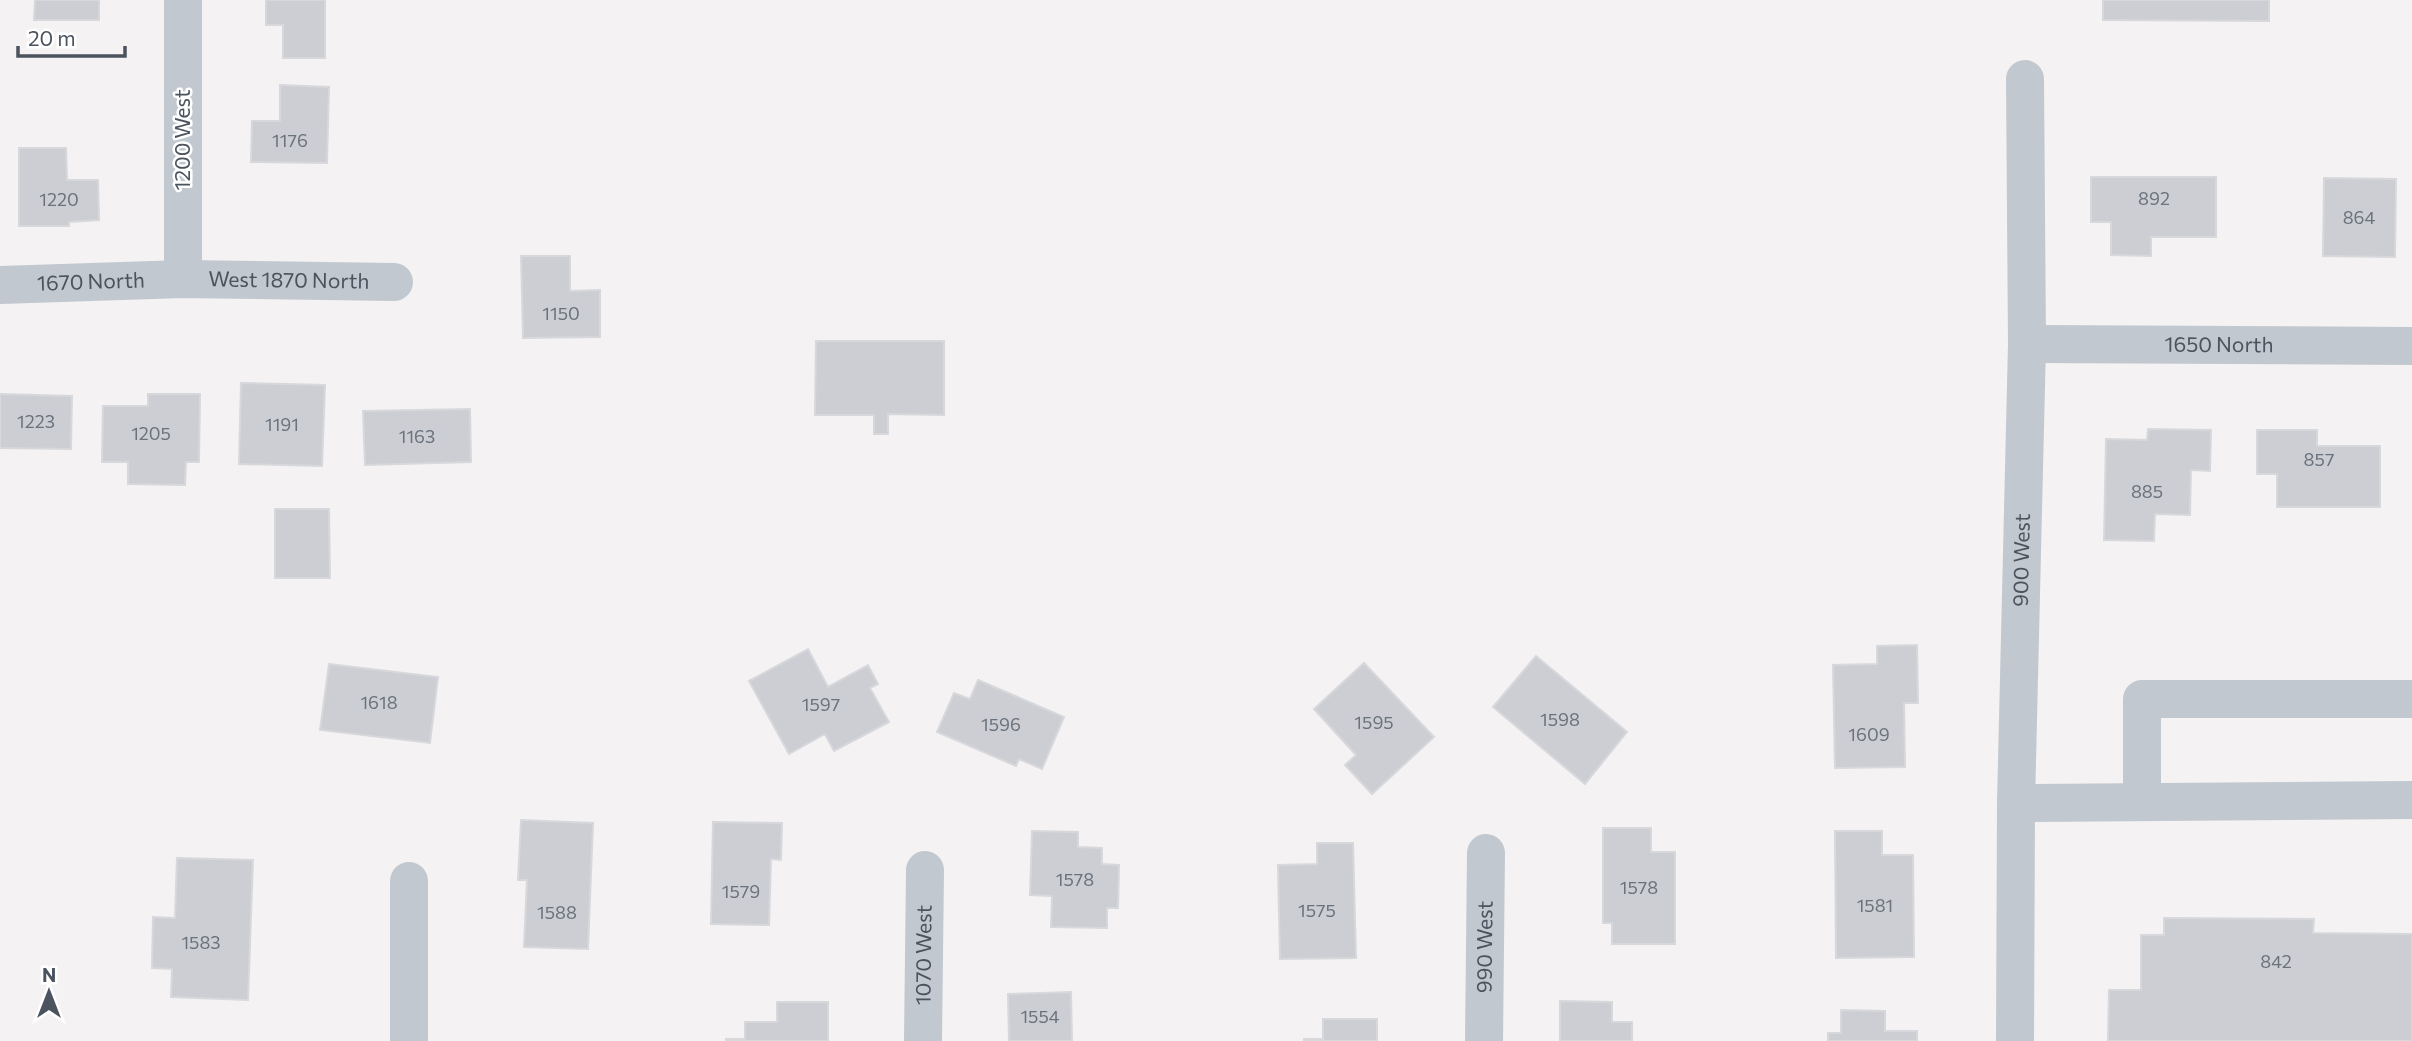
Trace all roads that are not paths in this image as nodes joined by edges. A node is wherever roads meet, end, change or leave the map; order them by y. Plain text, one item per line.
1 (183, 0) edge
2 (2025, 79) dead end
3 (183, 279) junction
4 (394, 282) dead end
5 (0, 285) edge
6 (2027, 344) junction
7 (2412, 346) edge
8 (2412, 699) edge
9 (2412, 800) edge
10 (2142, 802) junction
11 (2016, 803) junction
12 (1486, 853) dead end
13 (925, 870) dead end
14 (409, 881) dead end
15 (409, 1041) edge
16 (923, 1041) edge
17 (1484, 1041) edge
18 (2015, 1041) edge

1 - 3 street, 1200 West
2 - 6 street, 900 West
3 - 4 street, West 1870 North
3 - 5 street, 1670 North
6 - 7 street, 1650 North
6 - 11 street, 900 West
8 - 10 street
9 - 10 street
10 - 11 street
11 - 18 street, 900 West
12 - 17 street, 990 West
13 - 16 street, 1070 West
14 - 15 street

